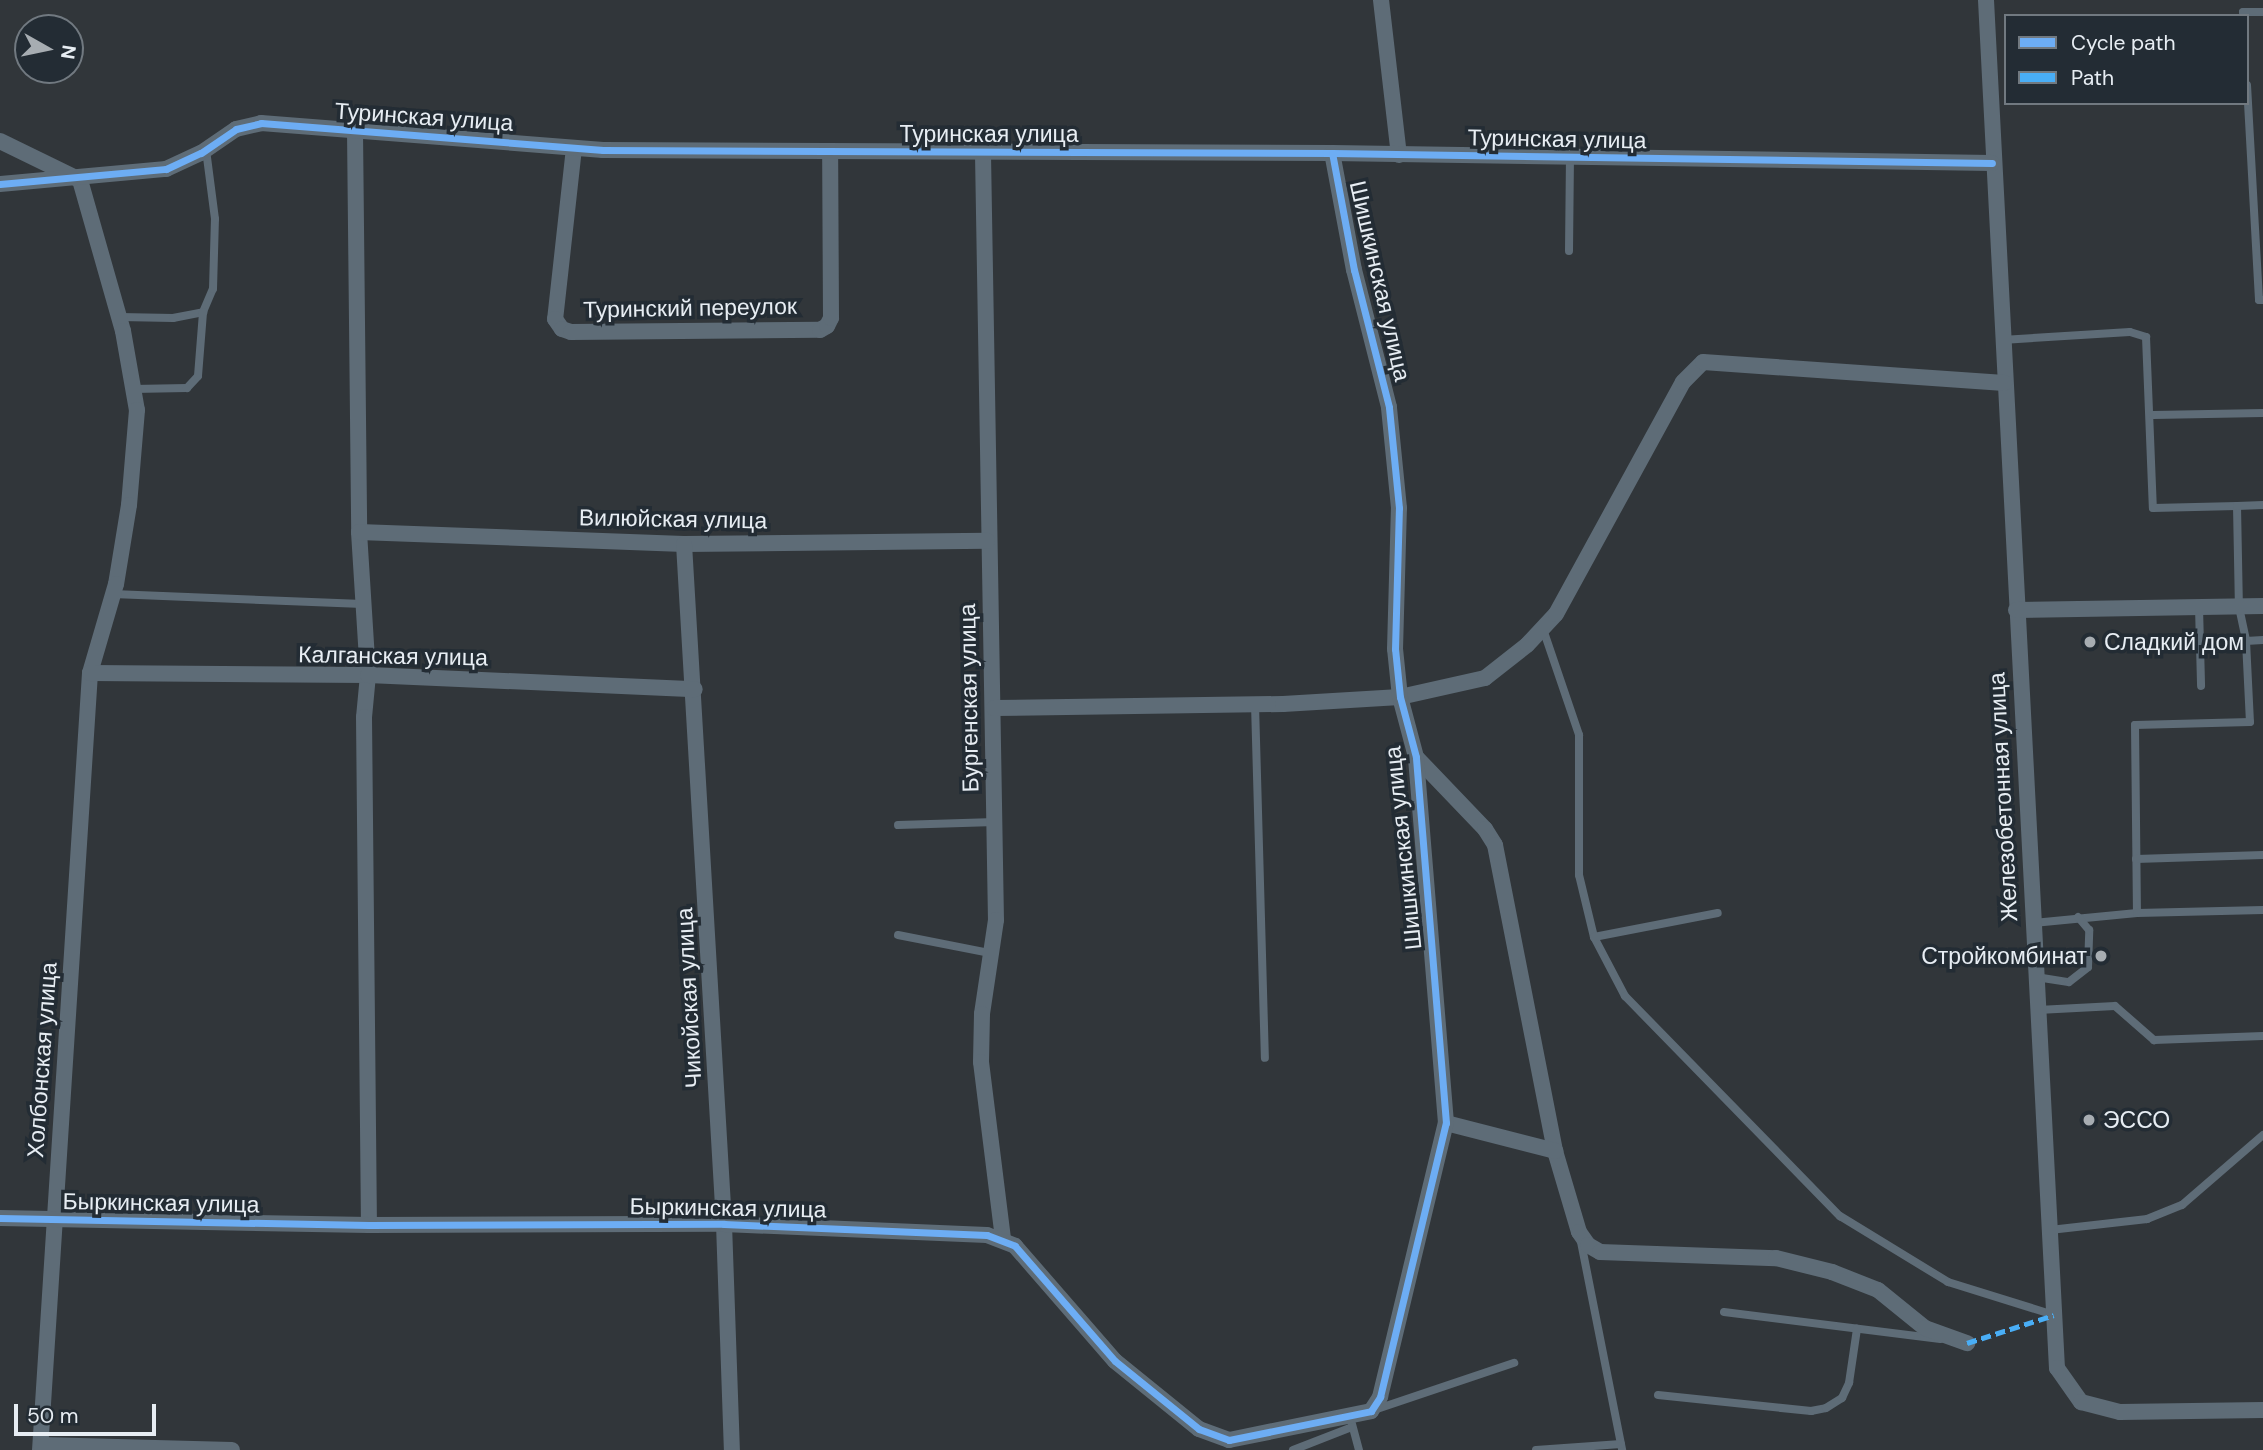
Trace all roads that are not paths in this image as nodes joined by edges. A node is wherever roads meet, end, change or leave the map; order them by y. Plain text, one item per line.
1 (1381, 0) edge
2 (1986, 0) edge
3 (2248, 105) edge
4 (355, 131) junction
5 (0, 141) edge
6 (574, 148) junction
7 (206, 150) junction
8 (830, 152) junction
9 (1332, 153) junction
10 (983, 154) junction
11 (1399, 155) junction
12 (1570, 159) junction
13 (1992, 163) junction
14 (80, 180) junction
15 (0, 184) edge
16 (1569, 251) dead end
17 (2263, 300) edge
18 (203, 312) junction
19 (119, 317) junction
20 (2002, 340) junction
21 (2004, 383) junction
22 (133, 389) junction
23 (2263, 413) edge
24 (2152, 415) junction
25 (2263, 505) edge
26 (2237, 506) junction
27 (359, 532) junction
28 (987, 541) junction
29 (684, 544) junction
30 (113, 594) junction
31 (363, 604) junction
32 (2263, 606) edge
33 (2199, 607) junction
34 (2239, 607) junction
35 (2016, 610) junction
36 (1543, 629) junction
37 (2263, 640) edge
38 (2246, 641) junction
39 (90, 673) junction
40 (368, 675) junction
41 (2201, 686) dead end
42 (695, 689) junction
43 (1400, 696) junction
44 (1255, 704) junction
45 (994, 708) junction
46 (1416, 757) junction
47 (995, 822) junction
48 (898, 825) dead end
49 (2263, 855) edge
50 (2136, 859) junction
51 (2263, 910) edge
52 (2137, 913) junction
53 (1718, 914) dead end
54 (2078, 917) junction
55 (2033, 923) junction
56 (898, 935) dead end
57 (1594, 937) junction
58 (990, 953) junction
59 (2036, 977) junction
60 (2038, 1010) junction
61 (2263, 1035) edge
62 (1265, 1058) dead end
63 (1446, 1123) junction
64 (2263, 1135) edge
65 (1555, 1151) junction
66 (0, 1218) edge
67 (54, 1221) junction
68 (724, 1224) junction
69 (369, 1225) junction
70 (2050, 1230) junction
71 (1579, 1232) junction
72 (1003, 1238) junction
73 (1724, 1312) dead end
74 (2054, 1315) junction
75 (1857, 1329) junction
76 (1967, 1343) joint
77 (1514, 1363) dead end
78 (1658, 1395) dead end
79 (2263, 1410) edge
80 (1371, 1411) junction
81 (1351, 1422) junction
82 (1621, 1447) edge
83 (40, 1448) edge
84 (232, 1450) edge
85 (732, 1450) edge
86 (1293, 1450) edge
87 (1359, 1450) edge
88 (1536, 1450) edge

1 - 11 street
2 - 13 street, Железобетонная улица
3 - 17 lane
4 - 6 street, Туринская улица
4 - 7 street, Туринская улица
4 - 27 street
5 - 14 street
6 - 8 street, Туринская улица
6 - 8 street, Туринский переулок
7 - 14 street, Туринская улица
7 - 18 lane
8 - 10 street, Туринская улица
9 - 10 street, Туринская улица
9 - 11 street, Туринская улица
9 - 43 street, Шишкинская улица
10 - 28 street, Бургенская улица
11 - 12 street, Туринская улица
12 - 13 street, Туринская улица
12 - 16 lane
13 - 20 street, Железобетонная улица
14 - 15 street, Туринская улица
14 - 19 street, Холбонская улица
18 - 19 lane
18 - 22 lane
19 - 22 street, Холбонская улица
20 - 21 street, Железобетонная улица
20 - 24 lane
21 - 35 street, Железобетонная улица
21 - 36 street
22 - 30 street, Холбонская улица
23 - 24 lane
24 - 26 lane
25 - 26 lane
26 - 34 lane
27 - 29 street, Вилюйская улица
27 - 31 street
28 - 29 street, Вилюйская улица
28 - 45 street, Бургенская улица
29 - 42 street, Чикойская улица
30 - 31 lane
30 - 39 street, Холбонская улица
31 - 40 street
32 - 34 street
33 - 34 street
33 - 35 street
33 - 41 lane
34 - 38 lane
35 - 55 street, Железобетонная улица
36 - 43 street
36 - 57 lane
37 - 38 lane
38 - 50 lane
39 - 40 street, Калганская улица
39 - 67 street, Холбонская улица
40 - 42 street, Калганская улица
40 - 69 street
42 - 68 street, Чикойская улица
43 - 44 street
43 - 46 street, Шишкинская улица
44 - 45 street
44 - 62 lane
45 - 47 street, Бургенская улица
46 - 63 street, Шишкинская улица
46 - 65 street, Шишкинская улица
47 - 48 lane
47 - 58 street, Бургенская улица
49 - 50 lane
50 - 52 lane
51 - 52 lane
52 - 54 lane
53 - 57 lane
54 - 55 lane
54 - 59 lane
55 - 59 street, Железобетонная улица
56 - 58 lane
57 - 74 lane
58 - 72 street, Бургенская улица
59 - 60 street, Железобетонная улица
60 - 61 lane
60 - 70 street, Железобетонная улица
63 - 65 street
63 - 80 street, Шишкинская улица
64 - 70 lane
65 - 71 street, Шишкинская улица
66 - 67 street, Быркинская улица
67 - 69 street, Быркинская улица
67 - 83 street, Холбонская улица
68 - 69 street, Быркинская улица
68 - 72 street, Быркинская улица
68 - 85 street, Чикойская улица
70 - 74 street, Железобетонная улица
71 - 76 street
71 - 82 lane
72 - 81 street
73 - 75 lane
74 - 79 street, Железобетонная улица
75 - 76 lane
75 - 78 lane
77 - 80 lane
80 - 81 street
81 - 86 lane
81 - 87 lane
82 - 88 lane
83 - 84 street

